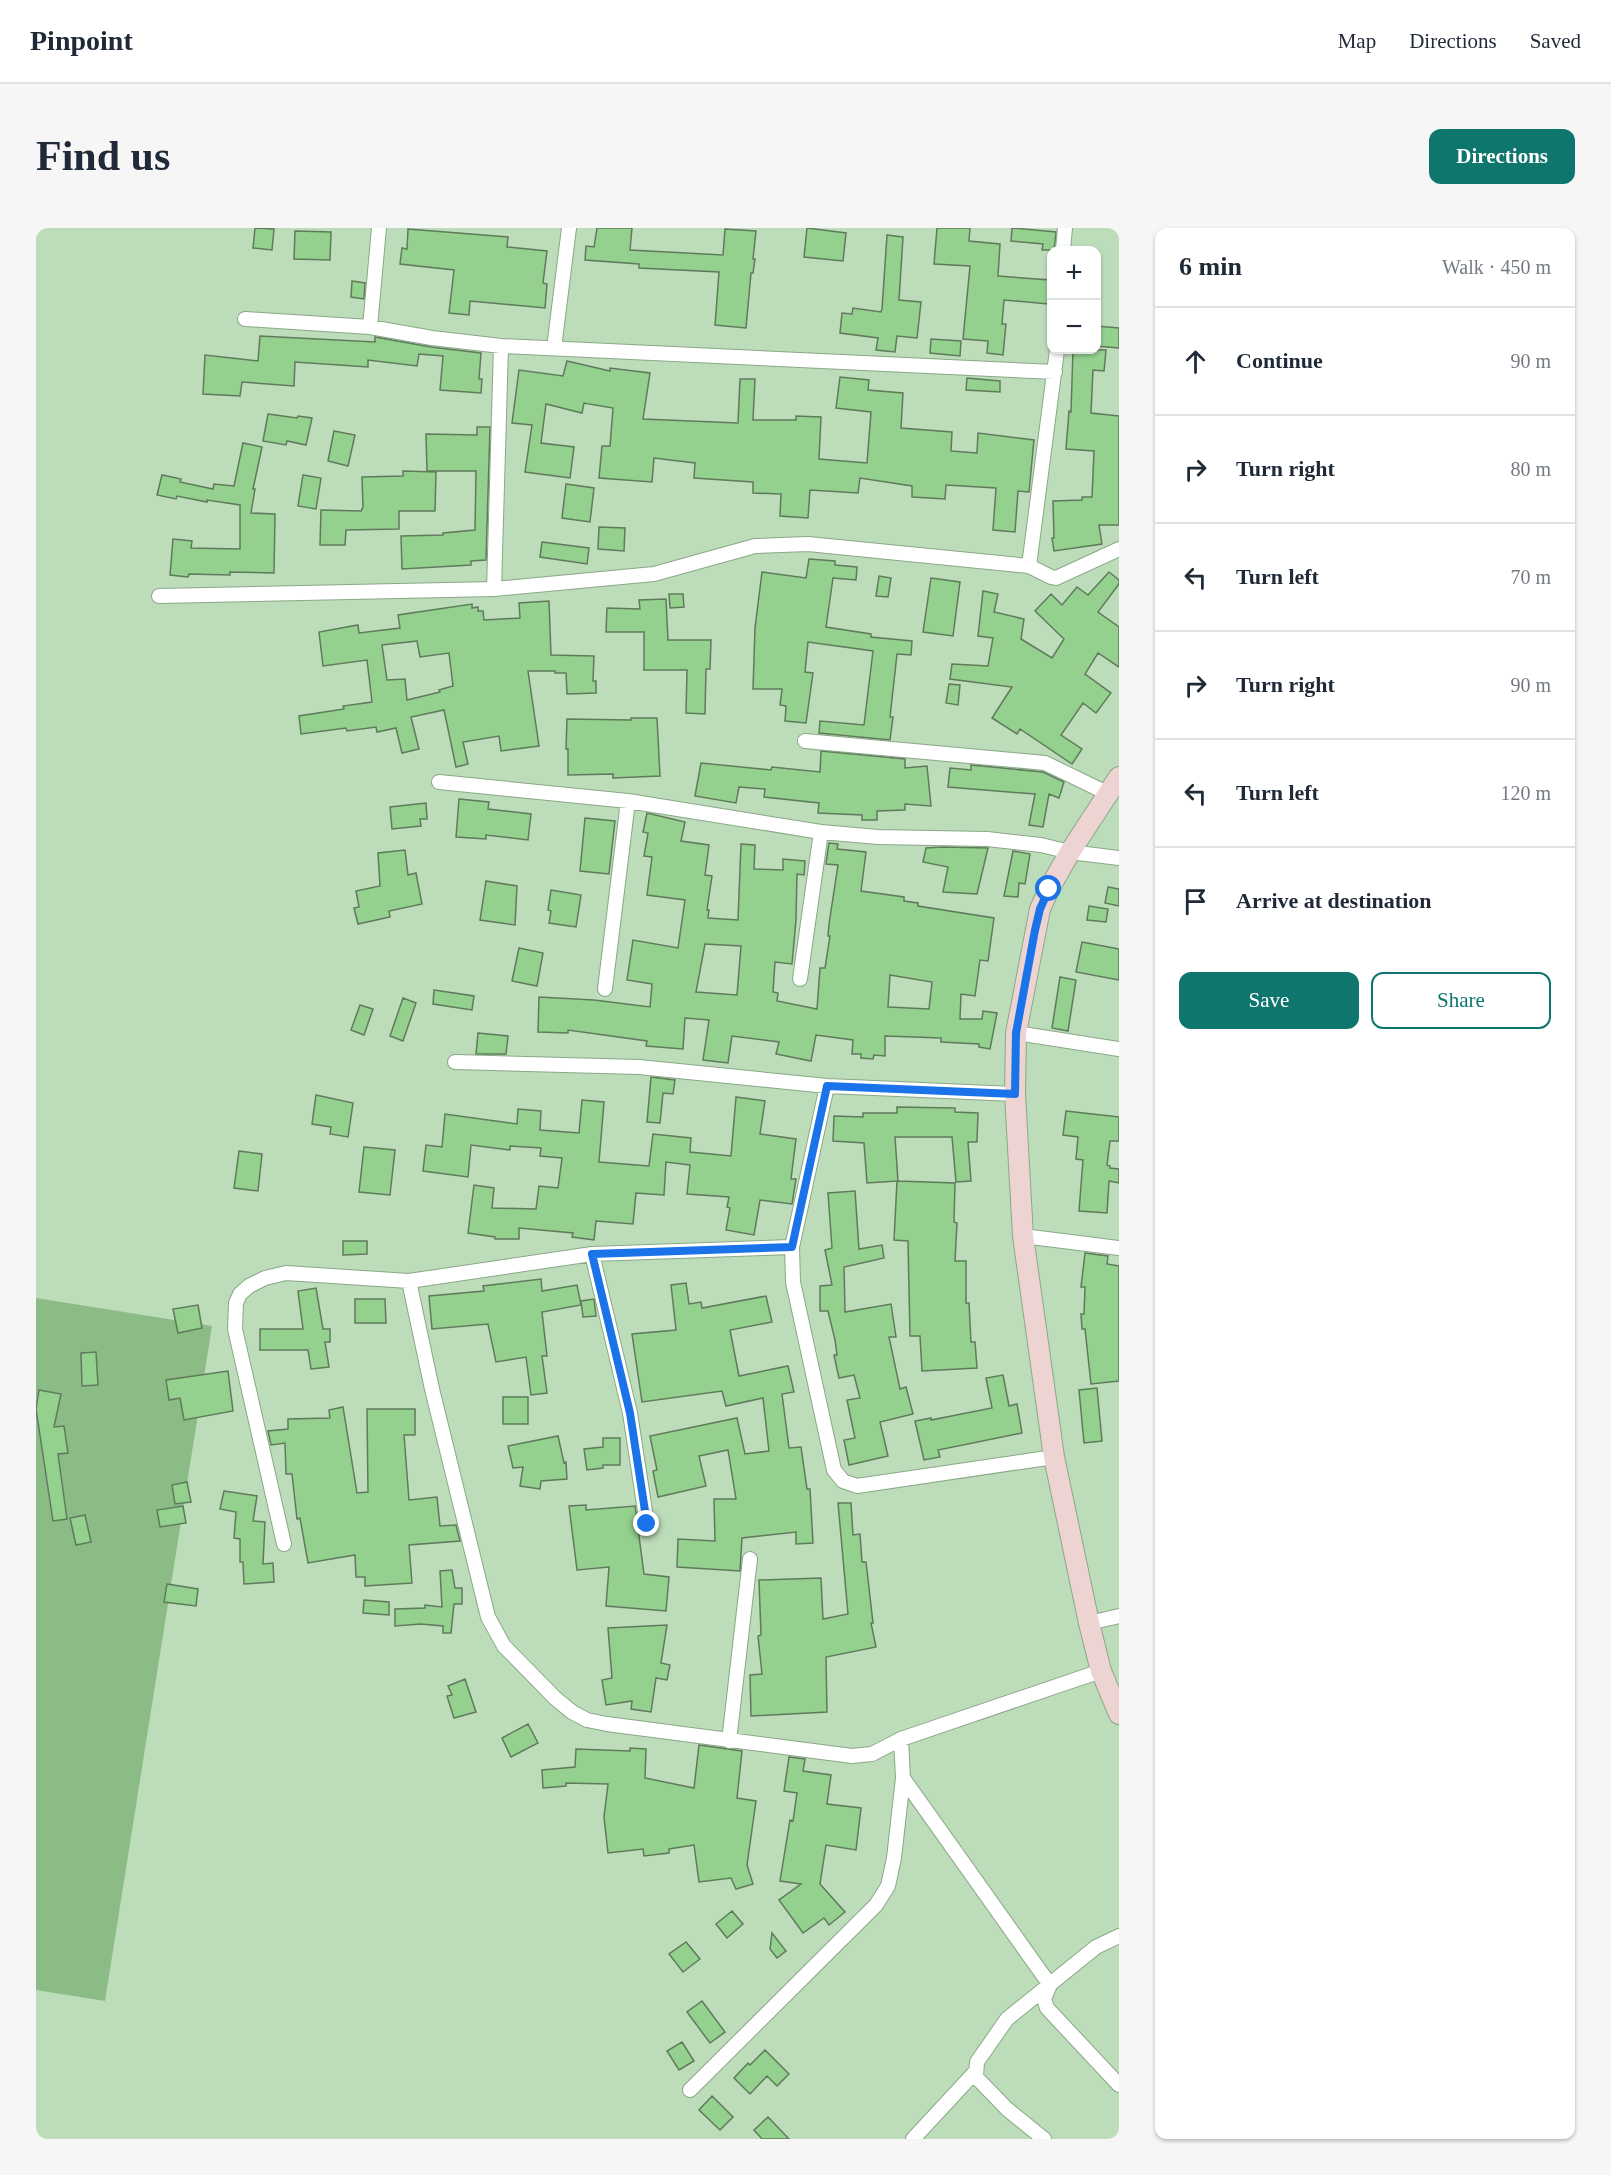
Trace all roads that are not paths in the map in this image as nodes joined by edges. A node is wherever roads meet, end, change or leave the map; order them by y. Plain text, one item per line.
1 (379, 228) edge
2 (569, 228) edge
3 (1065, 228) edge
4 (1063, 246) edge
5 (244, 318) dead end
6 (370, 327) junction
7 (501, 346) junction
8 (554, 348) junction
9 (1057, 354) edge
10 (1055, 372) junction
11 (1119, 549) edge
12 (1029, 566) junction
13 (494, 589) junction
14 (159, 596) dead end
15 (805, 741) dead end
16 (439, 782) dead end
17 (1114, 785) edge
18 (628, 801) junction
19 (821, 832) junction
20 (1070, 852) junction
21 (1119, 858) edge
22 (800, 980) dead end
23 (605, 989) dead end
24 (1016, 1033) junction
25 (1119, 1049) edge
26 (454, 1062) dead end
27 (827, 1086) junction
28 (1015, 1094) junction
29 (1023, 1236) junction
30 (792, 1247) junction
31 (1119, 1248) edge
32 (592, 1254) junction
33 (409, 1281) junction
34 (1054, 1457) junction
35 (647, 1524) dead end
36 (284, 1544) dead end
37 (750, 1558) dead end
38 (1119, 1616) edge
39 (1089, 1623) junction
40 (1101, 1671) junction
41 (1119, 1714) edge
42 (901, 1739) junction
43 (729, 1741) junction
44 (903, 1778) junction
45 (1119, 1936) edge
46 (1050, 1985) junction
47 (976, 2071) junction
48 (1119, 2085) edge
49 (690, 2090) dead end
50 (913, 2139) edge
51 (1044, 2139) edge

1 - 6 street
2 - 8 street
3 - 4 street
5 - 6 street
6 - 7 street
7 - 8 street
7 - 13 street
8 - 10 street
9 - 10 street
10 - 12 street
11 - 12 street
12 - 13 street
13 - 14 street
15 - 17 street
16 - 18 street
17 - 20 street
18 - 19 street
18 - 23 street
19 - 20 street
19 - 22 street
20 - 21 street
20 - 24 street
24 - 25 street
24 - 28 street
26 - 27 street
27 - 28 street
27 - 30 street
28 - 29 street
29 - 31 street
29 - 34 street
30 - 32 street
30 - 34 street
32 - 33 street
32 - 35 street
33 - 36 street
33 - 43 street
34 - 39 street
37 - 43 street
38 - 39 street
39 - 40 street
40 - 41 street
40 - 42 street
42 - 43 street
42 - 44 street
44 - 46 street
44 - 49 street
45 - 46 street
46 - 47 street
46 - 48 street
47 - 50 street
47 - 51 street

